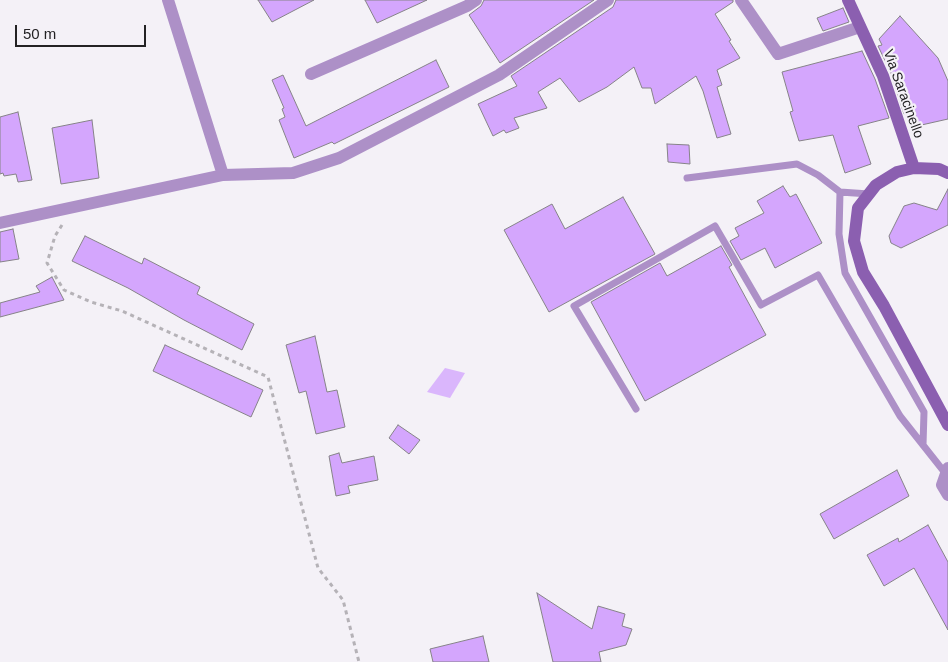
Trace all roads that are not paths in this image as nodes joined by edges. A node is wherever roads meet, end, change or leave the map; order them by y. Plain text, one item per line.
1 (168, 0) edge
2 (476, 0) edge
3 (608, 0) edge
4 (741, 0) edge
5 (848, 0) edge
6 (860, 27) junction
7 (311, 74) dead end
8 (914, 168) junction
9 (223, 174) junction
10 (948, 174) edge
11 (687, 178) dead end
12 (840, 192) junction
13 (869, 194) junction
14 (0, 223) edge
15 (636, 409) dead end
16 (948, 425) edge
17 (923, 445) junction
18 (947, 471) edge
19 (948, 495) edge

1 - 9 street
2 - 7 street
3 - 9 street
4 - 6 street
5 - 6 main road, Via Saracinello
6 - 8 main road, Via Saracinello
8 - 10 main road
8 - 13 main road
9 - 14 street
11 - 12 lane
12 - 13 lane
12 - 17 lane
13 - 16 main road
15 - 17 lane
17 - 18 lane
18 - 19 street

